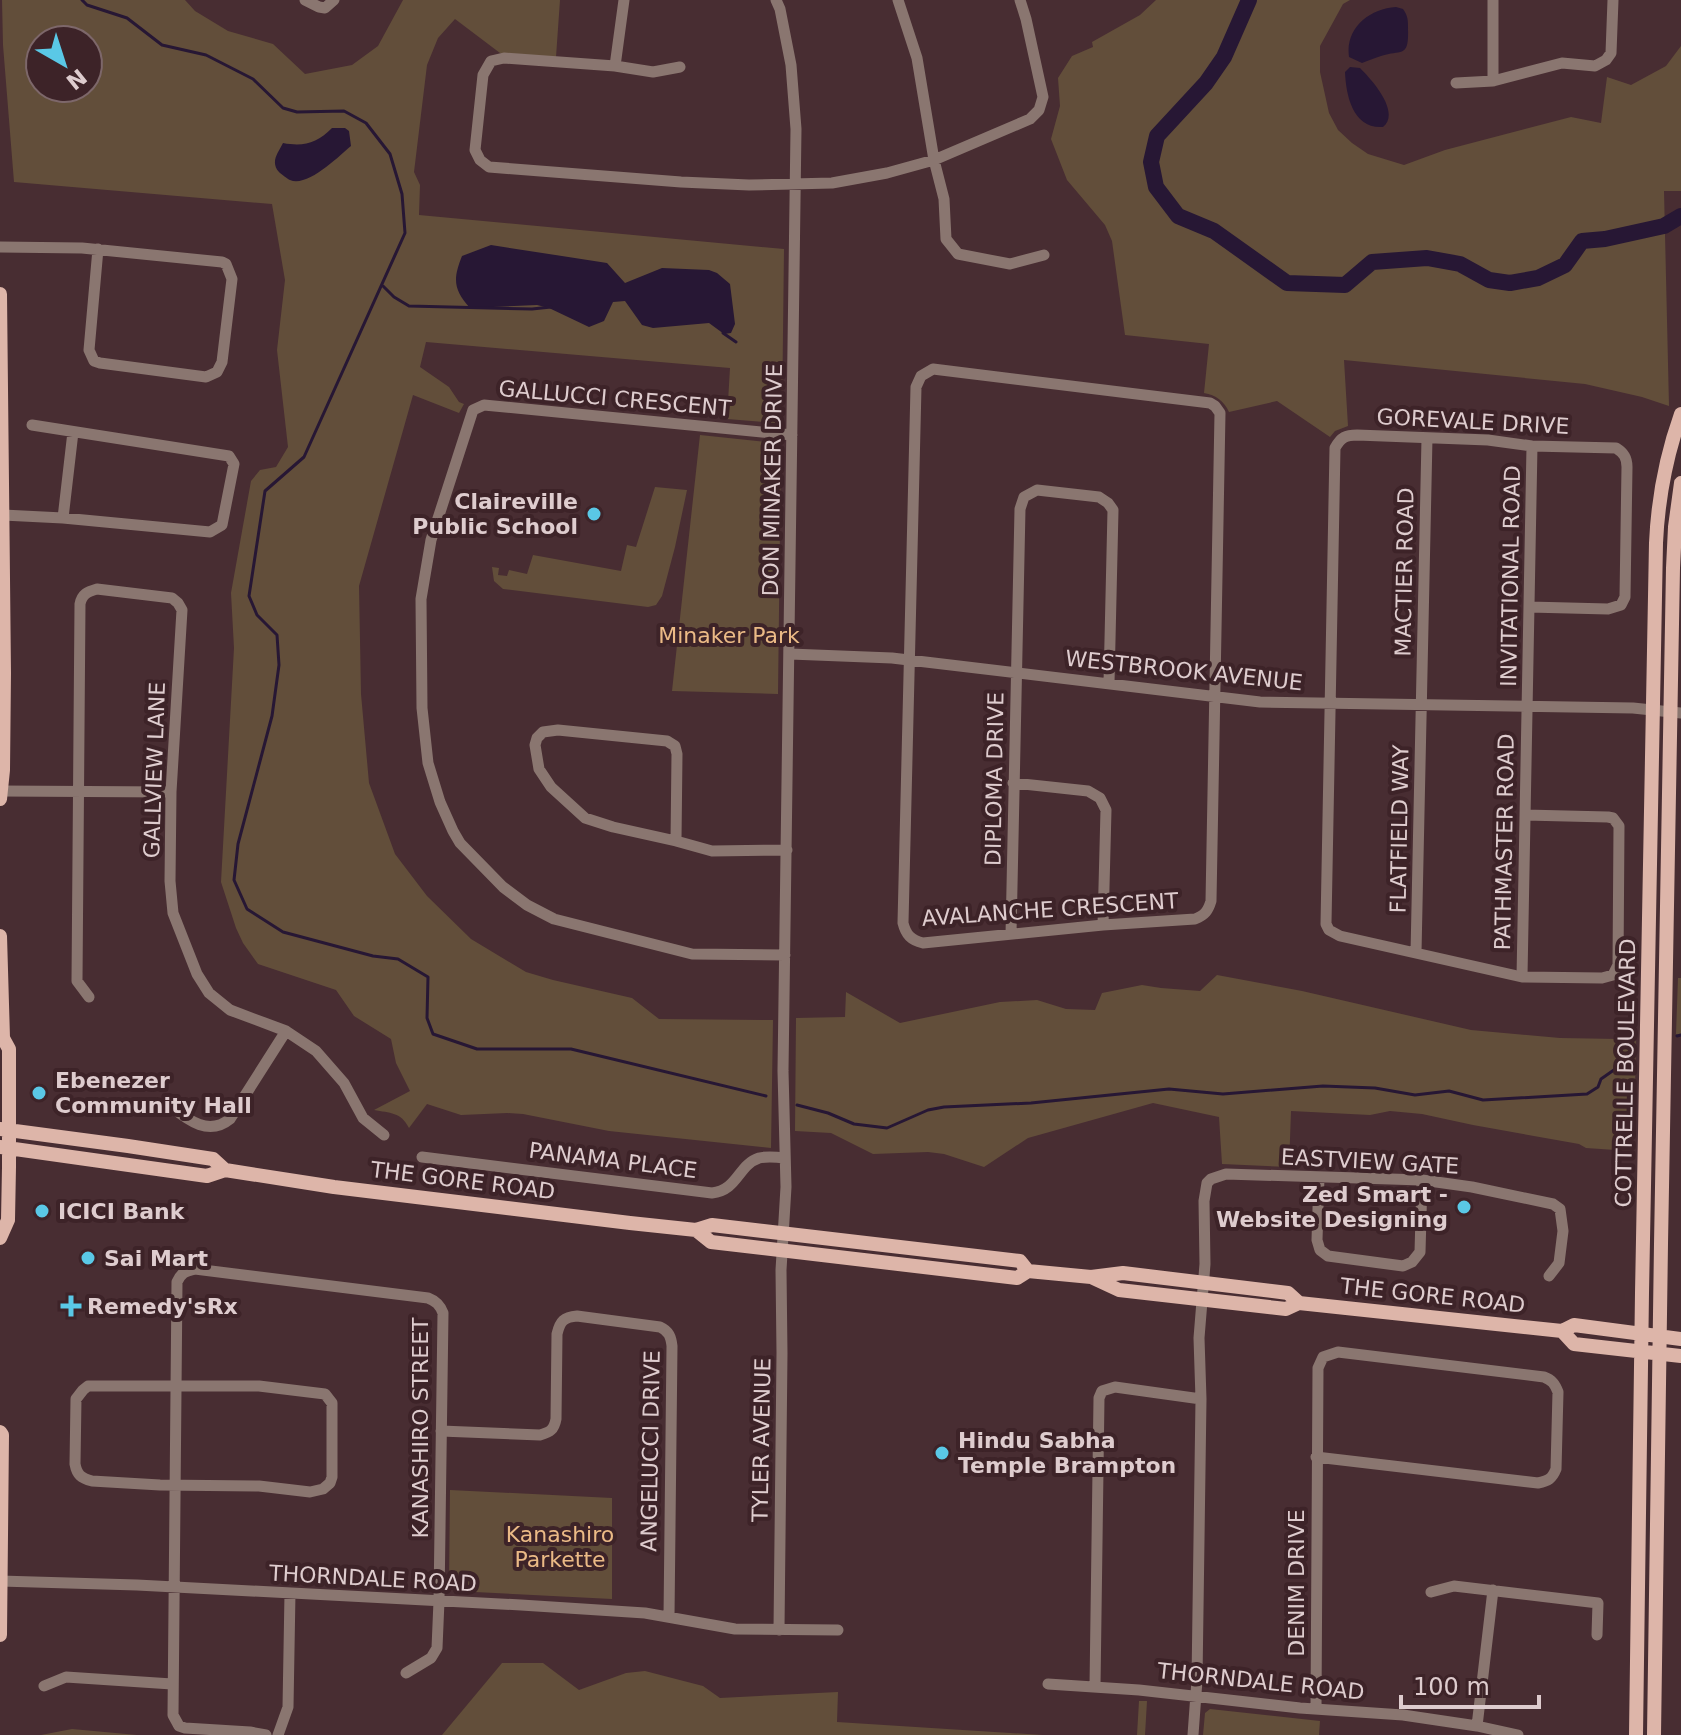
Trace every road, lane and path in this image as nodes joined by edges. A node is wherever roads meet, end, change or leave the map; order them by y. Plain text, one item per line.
1 (305, 0) edge
2 (334, 0) edge
3 (624, 0) edge
4 (776, 0) edge
5 (898, 0) edge
6 (1020, 0) edge
7 (1493, 0) edge
8 (1613, 0) edge
9 (615, 66) junction
10 (680, 67) dead end
11 (1493, 81) junction
12 (1456, 83) dead end
13 (934, 160) junction
14 (796, 184) junction
15 (0, 247) edge
16 (98, 249) junction
17 (1044, 255) dead end
18 (0, 294) edge
19 (1681, 414) edge
20 (32, 425) dead end
21 (73, 432) junction
22 (792, 435) junction
23 (1427, 438) junction
24 (1532, 446) junction
25 (1681, 483) edge
26 (3, 515) junction
27 (63, 518) junction
28 (1529, 607) junction
29 (790, 654) junction
30 (909, 660) junction
31 (1016, 673) junction
32 (1109, 683) junction
33 (1216, 697) junction
34 (1329, 704) junction
35 (1422, 706) junction
36 (1527, 708) junction
37 (1653, 710) junction
38 (1676, 712) edge
39 (1013, 783) junction
40 (0, 791) edge
41 (79, 791) junction
42 (171, 792) junction
43 (0, 799) edge
44 (1525, 815) junction
45 (676, 841) junction
46 (787, 850) junction
47 (1103, 925) junction
48 (1011, 934) junction
49 (0, 936) edge
50 (1416, 953) junction
51 (785, 955) junction
52 (1522, 977) junction
53 (89, 997) dead end
54 (286, 1031) junction
55 (1, 1039) edge
56 (169, 1105) dead end
57 (4, 1129) edge
58 (384, 1135) dead end
59 (4, 1148) edge
60 (422, 1157) dead end
61 (785, 1158) junction
62 (225, 1170) junction
63 (1319, 1177) junction
64 (1422, 1180) junction
65 (696, 1230) junction
66 (784, 1233) junction
67 (0, 1238) edge
68 (783, 1251) junction
69 (1028, 1271) junction
70 (1549, 1276) dead end
71 (1091, 1277) junction
72 (1203, 1282) junction
73 (1202, 1300) junction
74 (1299, 1303) junction
75 (1562, 1331) junction
76 (1642, 1334) junction
77 (1659, 1336) junction
78 (1681, 1339) edge
79 (1642, 1352) junction
80 (1659, 1354) junction
81 (1681, 1356) edge
82 (175, 1386) junction
83 (1201, 1399) junction
84 (441, 1431) junction
85 (0, 1432) edge
86 (1316, 1457) junction
87 (174, 1485) junction
88 (0, 1581) edge
89 (173, 1587) junction
90 (1493, 1590) junction
91 (1431, 1592) dead end
92 (290, 1593) junction
93 (439, 1601) junction
94 (669, 1617) junction
95 (779, 1630) junction
96 (838, 1630) dead end
97 (0, 1635) edge
98 (1597, 1635) dead end
99 (406, 1673) dead end
100 (172, 1684) junction
101 (1048, 1684) dead end
102 (44, 1686) dead end
103 (1095, 1687) junction
104 (1196, 1696) junction
105 (1316, 1708) junction
106 (1477, 1726) junction
107 (266, 1735) edge
108 (278, 1735) edge
109 (1193, 1735) edge
110 (1518, 1735) edge
111 (1636, 1735) edge
112 (1654, 1735) edge

1 - 2 street
3 - 9 street
4 - 14 street, DON MINAKER DRIVE
5 - 13 street
6 - 13 street
7 - 11 street
8 - 11 street
9 - 10 street
9 - 14 street
11 - 12 street
13 - 14 street
13 - 17 street
14 - 22 street, DON MINAKER DRIVE
15 - 16 street
16 - 16 street
18 - 26 main road
19 - 37 main road, COTTRELLE BOULEVARD
20 - 21 street
21 - 27 street
21 - 27 street
22 - 29 street, DON MINAKER DRIVE
22 - 51 street, GALLUCCI CRESCENT
23 - 24 street, GOREVALE DRIVE
23 - 34 street, GOREVALE DRIVE
23 - 35 street, MACTIER ROAD
24 - 28 street, INVITATIONAL ROAD
24 - 28 street, GOREVALE DRIVE
25 - 38 main road, COTTRELLE BOULEVARD
26 - 27 street
26 - 40 main road
28 - 36 street, INVITATIONAL ROAD
29 - 30 street, WESTBROOK AVENUE
29 - 46 street, DON MINAKER DRIVE
30 - 31 street, WESTBROOK AVENUE
30 - 33 street
30 - 48 street, AVALANCHE CRESCENT
31 - 32 street, WESTBROOK AVENUE
31 - 32 street, DIPLOMA DRIVE
31 - 39 street, DIPLOMA DRIVE
32 - 33 street, WESTBROOK AVENUE
33 - 34 street, WESTBROOK AVENUE
33 - 47 street, AVALANCHE CRESCENT
34 - 35 street, WESTBROOK AVENUE
34 - 50 street, GOREVALE DRIVE
35 - 36 street, WESTBROOK AVENUE
35 - 50 street, FLATFIELD WAY
36 - 37 street, WESTBROOK AVENUE
36 - 44 street, PATHMASTER ROAD
37 - 38 street, WESTBROOK AVENUE
37 - 76 main road, COTTRELLE BOULEVARD
38 - 77 main road, COTTRELLE BOULEVARD
39 - 47 street
39 - 48 street, DIPLOMA DRIVE
40 - 41 street
40 - 43 main road
41 - 42 street
41 - 42 street, GALLVIEW LANE
41 - 53 street, GALLVIEW LANE
42 - 54 street, GALLVIEW LANE
44 - 52 street, PATHMASTER ROAD
44 - 52 street
45 - 45 street
45 - 46 street
46 - 51 street, DON MINAKER DRIVE
47 - 48 street, AVALANCHE CRESCENT
49 - 55 main road
50 - 52 street
51 - 61 street, DON MINAKER DRIVE
54 - 56 street
54 - 58 street, GALLVIEW LANE
55 - 57 main road
57 - 59 main road
57 - 62 main road, THE GORE ROAD
59 - 62 main road, THE GORE ROAD
59 - 67 main road
60 - 61 street, PANAMA PLACE
61 - 66 street, DON MINAKER DRIVE
62 - 65 main road, THE GORE ROAD
63 - 64 street, EASTVIEW GATE
63 - 64 street
63 - 72 street, EASTVIEW GATE
64 - 70 street, EASTVIEW GATE
65 - 66 main road, THE GORE ROAD
65 - 68 main road, THE GORE ROAD
66 - 68 street, DON MINAKER DRIVE
66 - 69 main road, THE GORE ROAD
68 - 69 main road, THE GORE ROAD
68 - 95 street, TYLER AVENUE
69 - 71 main road, THE GORE ROAD
71 - 72 main road, THE GORE ROAD
71 - 73 main road, THE GORE ROAD
72 - 73 street
72 - 74 main road, THE GORE ROAD
73 - 74 main road, THE GORE ROAD
73 - 83 street
74 - 75 main road, THE GORE ROAD
75 - 76 main road, THE GORE ROAD
75 - 79 main road, THE GORE ROAD
76 - 77 main road, THE GORE ROAD
76 - 79 main road, COTTRELLE BOULEVARD
77 - 78 main road, THE GORE ROAD
77 - 80 main road, COTTRELLE BOULEVARD
79 - 80 main road, THE GORE ROAD
79 - 111 main road, COTTRELLE BOULEVARD
80 - 81 main road, THE GORE ROAD
80 - 112 main road, COTTRELLE BOULEVARD
82 - 84 street, KANASHIRO STREET
82 - 87 street, KANASHIRO STREET
82 - 87 street
82 - 87 street
83 - 103 street
83 - 104 street
84 - 93 street, KANASHIRO STREET
84 - 94 street, ANGELUCCI DRIVE
85 - 88 main road
86 - 86 street, DENIM DRIVE
86 - 105 street, DENIM DRIVE
87 - 89 street, KANASHIRO STREET
88 - 89 street, THORNDALE ROAD
88 - 97 main road
89 - 92 street, THORNDALE ROAD
89 - 100 street, KANASHIRO STREET
90 - 91 street
90 - 98 street
90 - 106 street
92 - 93 street, THORNDALE ROAD
92 - 108 street
93 - 94 street, THORNDALE ROAD
93 - 99 street, KANASHIRO STREET
94 - 95 street, THORNDALE ROAD
95 - 96 street, THORNDALE ROAD
100 - 102 street
100 - 107 street, KANASHIRO STREET
101 - 103 street, THORNDALE ROAD
103 - 104 street, THORNDALE ROAD
104 - 105 street, THORNDALE ROAD
104 - 109 street
105 - 106 street, THORNDALE ROAD
106 - 110 street, THORNDALE ROAD

